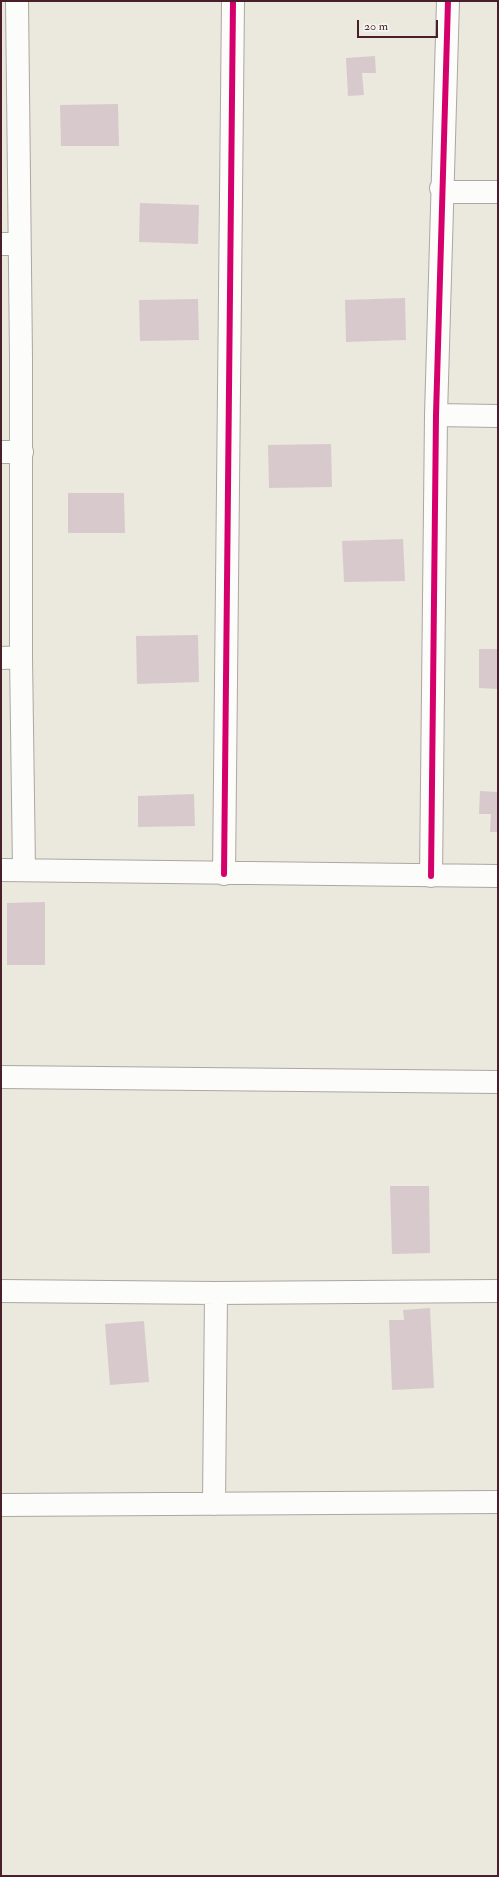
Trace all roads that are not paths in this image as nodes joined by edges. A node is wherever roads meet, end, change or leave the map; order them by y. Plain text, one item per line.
1 (16, 1) edge
2 (233, 1) edge
3 (448, 1) edge
4 (441, 188) junction
5 (498, 192) edge
6 (10, 244) edge
7 (436, 415) junction
8 (498, 416) edge
9 (11, 452) edge
10 (11, 658) edge
11 (1, 870) edge
12 (24, 870) junction
13 (224, 874) junction
14 (431, 876) junction
15 (498, 876) edge
16 (1, 1077) edge
17 (498, 1082) edge
18 (1, 1290) edge
19 (498, 1291) edge
20 (216, 1293) junction
21 (498, 1502) edge
22 (214, 1504) junction
23 (1, 1505) edge

1 - 6 street
2 - 13 street
3 - 4 street
4 - 5 street
4 - 7 street
6 - 9 street
7 - 8 street
7 - 14 street
9 - 10 street
10 - 12 street
11 - 12 street
12 - 13 street
13 - 14 street
14 - 15 street
16 - 17 street
18 - 20 street
19 - 20 street
20 - 22 street
21 - 22 street
22 - 23 street

